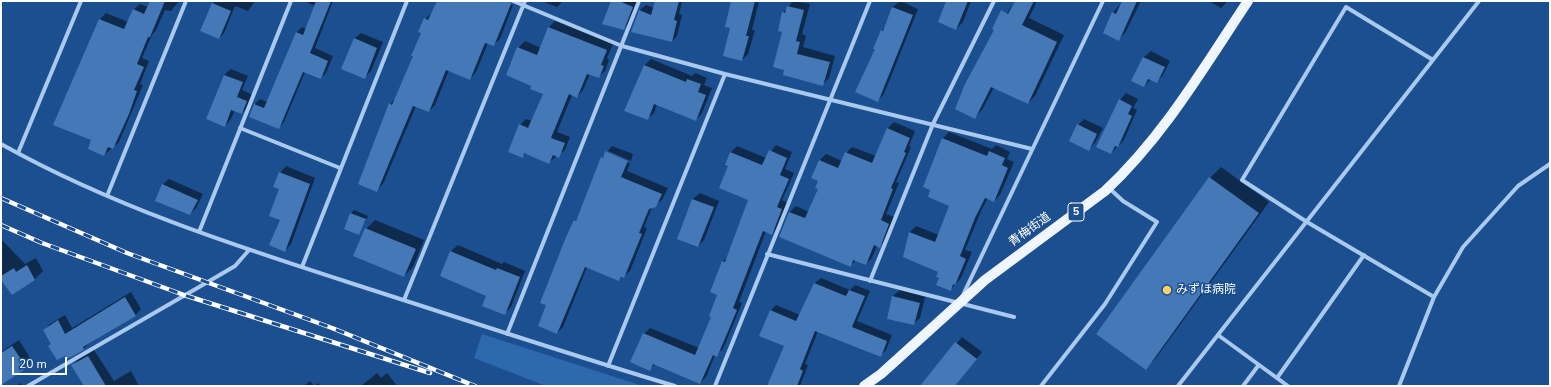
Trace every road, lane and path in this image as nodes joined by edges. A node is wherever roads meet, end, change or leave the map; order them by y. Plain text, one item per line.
1 (81, 1) edge
2 (186, 1) edge
3 (291, 1) edge
4 (407, 1) edge
5 (514, 1) edge
6 (639, 1) edge
7 (870, 1) edge
8 (994, 1) edge
9 (1103, 1) edge
10 (1248, 1) edge
11 (1479, 1) edge
12 (524, 3) edge
13 (622, 46) junction
14 (1433, 60) junction
15 (725, 74) junction
16 (829, 99) junction
17 (933, 124) junction
18 (240, 128) junction
19 (1, 144) edge
20 (1032, 149) junction
21 (18, 153) junction
22 (1550, 164) edge
23 (340, 168) junction
24 (1109, 187) junction
25 (107, 196) junction
26 (1307, 222) junction
27 (199, 232) junction
28 (249, 250) junction
29 (767, 254) junction
30 (1364, 255) junction
31 (302, 267) junction
32 (870, 281) junction
33 (1434, 297) junction
34 (404, 300) junction
35 (959, 302) junction
36 (1014, 317) dead end
37 (507, 334) junction
38 (1218, 335) junction
39 (608, 366) junction
40 (1258, 366) junction
41 (1277, 378) junction
42 (28, 386) edge
43 (675, 386) edge
44 (715, 386) edge
45 (864, 386) edge
46 (1042, 386) edge
47 (1178, 386) edge
48 (1243, 386) edge
49 (1288, 386) edge
50 (1398, 386) edge

1 - 21 street
2 - 25 street
3 - 18 street
4 - 23 street
5 - 12 street
6 - 13 street
7 - 16 street
8 - 17 street
9 - 20 street
10 - 24 main road, 青梅街道 / 5
11 - 14 street
12 - 13 street
12 - 34 street
13 - 15 street
13 - 37 street
14 - 26 street
14 - 26 street
15 - 16 street
15 - 39 street
16 - 17 street
16 - 29 street
17 - 20 street
17 - 32 street
18 - 23 street
18 - 27 street
19 - 21 street
20 - 35 street
21 - 25 street
22 - 33 street
23 - 31 street
24 - 35 main road, 青梅街道 / 5
24 - 46 street
25 - 27 street
26 - 30 street
26 - 38 street
27 - 28 street
28 - 31 street
28 - 42 street
29 - 32 street
29 - 44 street
30 - 33 street
30 - 41 street
31 - 34 street
32 - 35 street
33 - 50 street
34 - 37 street
35 - 36 street
35 - 45 main road, 青梅街道 / 5
37 - 39 street
38 - 40 street
38 - 47 street
39 - 43 street
40 - 41 street
40 - 48 street
41 - 49 street

